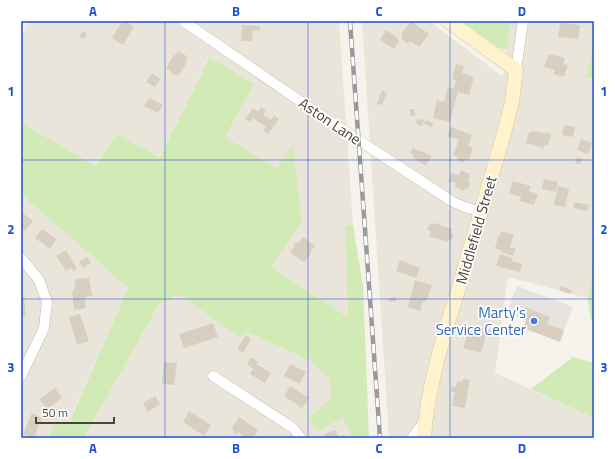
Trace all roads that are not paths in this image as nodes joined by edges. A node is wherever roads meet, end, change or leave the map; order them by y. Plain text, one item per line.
1 (183, 21) edge
2 (448, 21) edge
3 (523, 21) edge
4 (516, 70) junction
5 (481, 212) junction
6 (21, 258) edge
7 (21, 376) edge
8 (213, 376) dead end
9 (425, 421) junction
10 (301, 438) edge
11 (412, 438) edge
12 (424, 438) edge

1 - 5 street, Aston Lane
2 - 4 main road
3 - 4 street, Middlefield Street
4 - 5 main road, Middlefield Street
5 - 9 main road, Middlefield Street
6 - 7 street
8 - 10 street
9 - 11 street
9 - 12 main road, Middlefield Street

